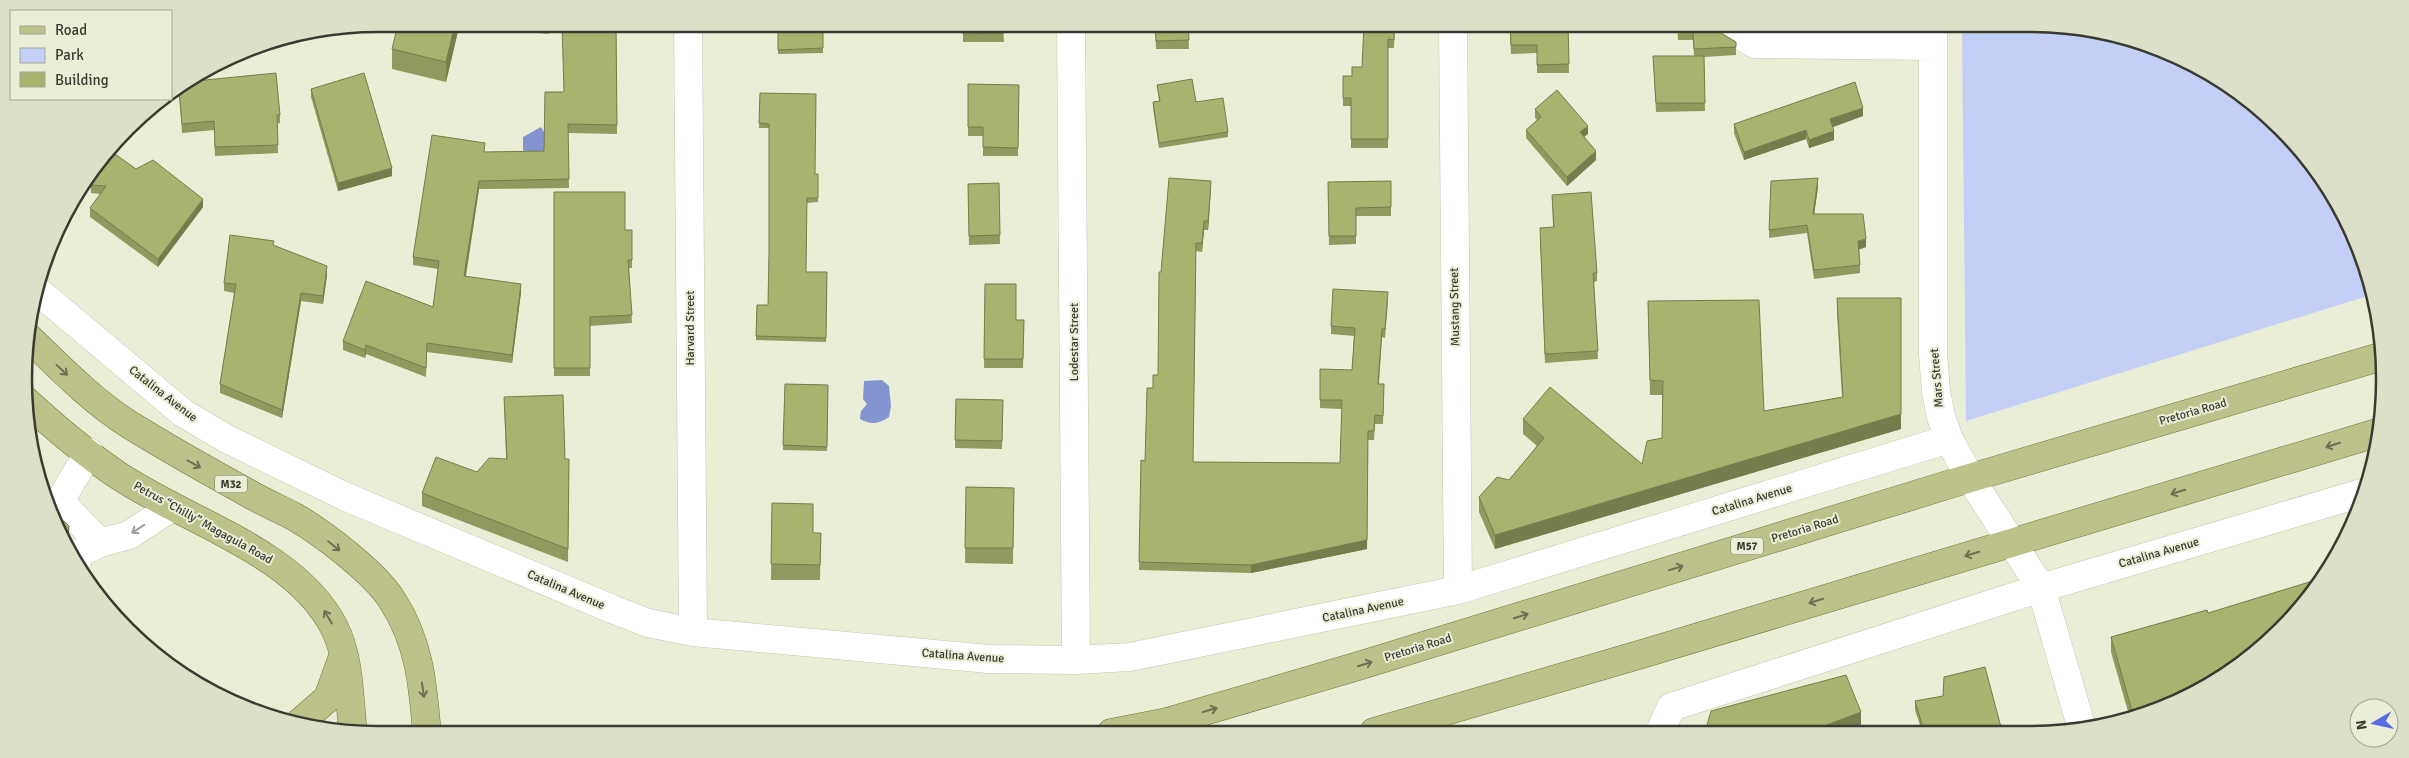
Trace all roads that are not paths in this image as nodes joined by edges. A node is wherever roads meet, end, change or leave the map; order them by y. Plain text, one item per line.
1 (688, 32) edge
2 (1071, 32) edge
3 (1453, 32) edge
4 (1734, 32) edge
5 (1933, 35) edge
6 (43, 295) edge
7 (34, 343) edge
8 (2376, 358) edge
9 (37, 423) edge
10 (2372, 434) edge
11 (1949, 439) junction
12 (89, 452) junction
13 (1970, 478) junction
14 (2356, 495) edge
15 (56, 503) edge
16 (57, 505) edge
17 (172, 507) junction
18 (2011, 542) junction
19 (100, 543) junction
20 (79, 553) edge
21 (2041, 588) junction
22 (1458, 590) junction
23 (693, 632) junction
24 (344, 653) junction
25 (1076, 660) junction
26 (305, 718) edge
27 (2080, 722) edge
28 (352, 725) edge
29 (426, 726) edge
30 (1147, 726) edge
31 (1395, 726) edge
32 (1663, 726) edge

1 - 23 street, Harvard Street
2 - 25 street, Lodestar Street
3 - 22 street, Mustang Street
4 - 5 street
5 - 11 street, Mars Street
6 - 23 street, Catalina Avenue
7 -> 29 main road, M32
8 - 13 main road, Pretoria Road / M57
9 - 12 main road, Petrus “Chilly” Magagula Road
10 -> 18 main road
11 - 13 street, Mars Street
11 - 22 street, Catalina Avenue
12 - 15 street
12 - 17 main road, Petrus “Chilly” Magagula Road
13 - 18 street, Mars Street
30 -> 13 main road, Pretoria Road / M57
14 - 21 street, Catalina Avenue
16 - 19 street
17 -> 19 street
24 -> 17 main road, Petrus “Chilly” Magagula Road
18 - 21 street, Mars Street
18 -> 31 main road
19 - 20 street
21 - 27 street, Mars Street
21 - 32 street, Catalina Avenue
22 - 25 street, Catalina Avenue
23 - 25 street, Catalina Avenue
24 - 26 main road
24 - 28 main road, Petrus “Chilly” Magagula Road

